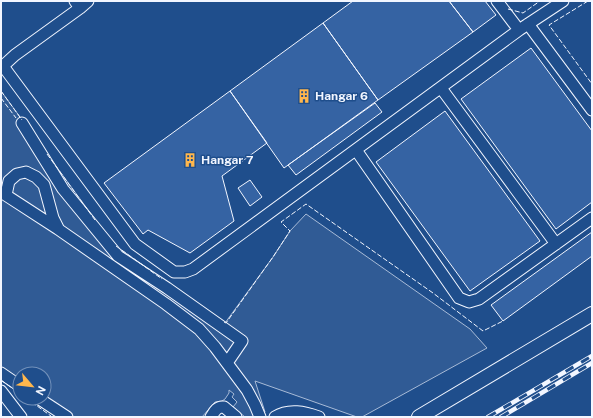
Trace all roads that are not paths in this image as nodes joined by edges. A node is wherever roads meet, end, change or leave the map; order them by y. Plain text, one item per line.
1 (497, 1) edge
2 (563, 1) edge
3 (81, 3) edge
4 (523, 27) junction
5 (2, 65) edge
6 (441, 88) junction
7 (592, 110) edge
8 (22, 123) dead end
9 (356, 150) junction
10 (3, 193) edge
11 (592, 218) edge
12 (58, 229) junction
13 (556, 244) junction
14 (592, 314) edge
15 (227, 363) junction
16 (1, 373) edge
17 (12, 381) edge
18 (1, 391) edge
19 (50, 406) edge
20 (21, 417) edge
21 (67, 417) edge
22 (211, 417) edge
23 (236, 417) edge
24 (260, 417) edge
25 (275, 417) edge
26 (319, 417) edge
27 (419, 417) edge

1 - 4 lane
2 - 4 lane
3 - 5 lane
4 - 6 lane
4 - 7 lane
5 - 9 lane
6 - 9 lane
6 - 13 lane
8 - 15 lane
9 - 13 lane
10 - 12 lane
10 - 12 lane
11 - 13 lane
12 - 15 lane
14 - 27 main road
15 - 24 lane
16 - 17 lane
18 - 20 lane
19 - 21 lane
22 - 23 lane
25 - 26 lane

